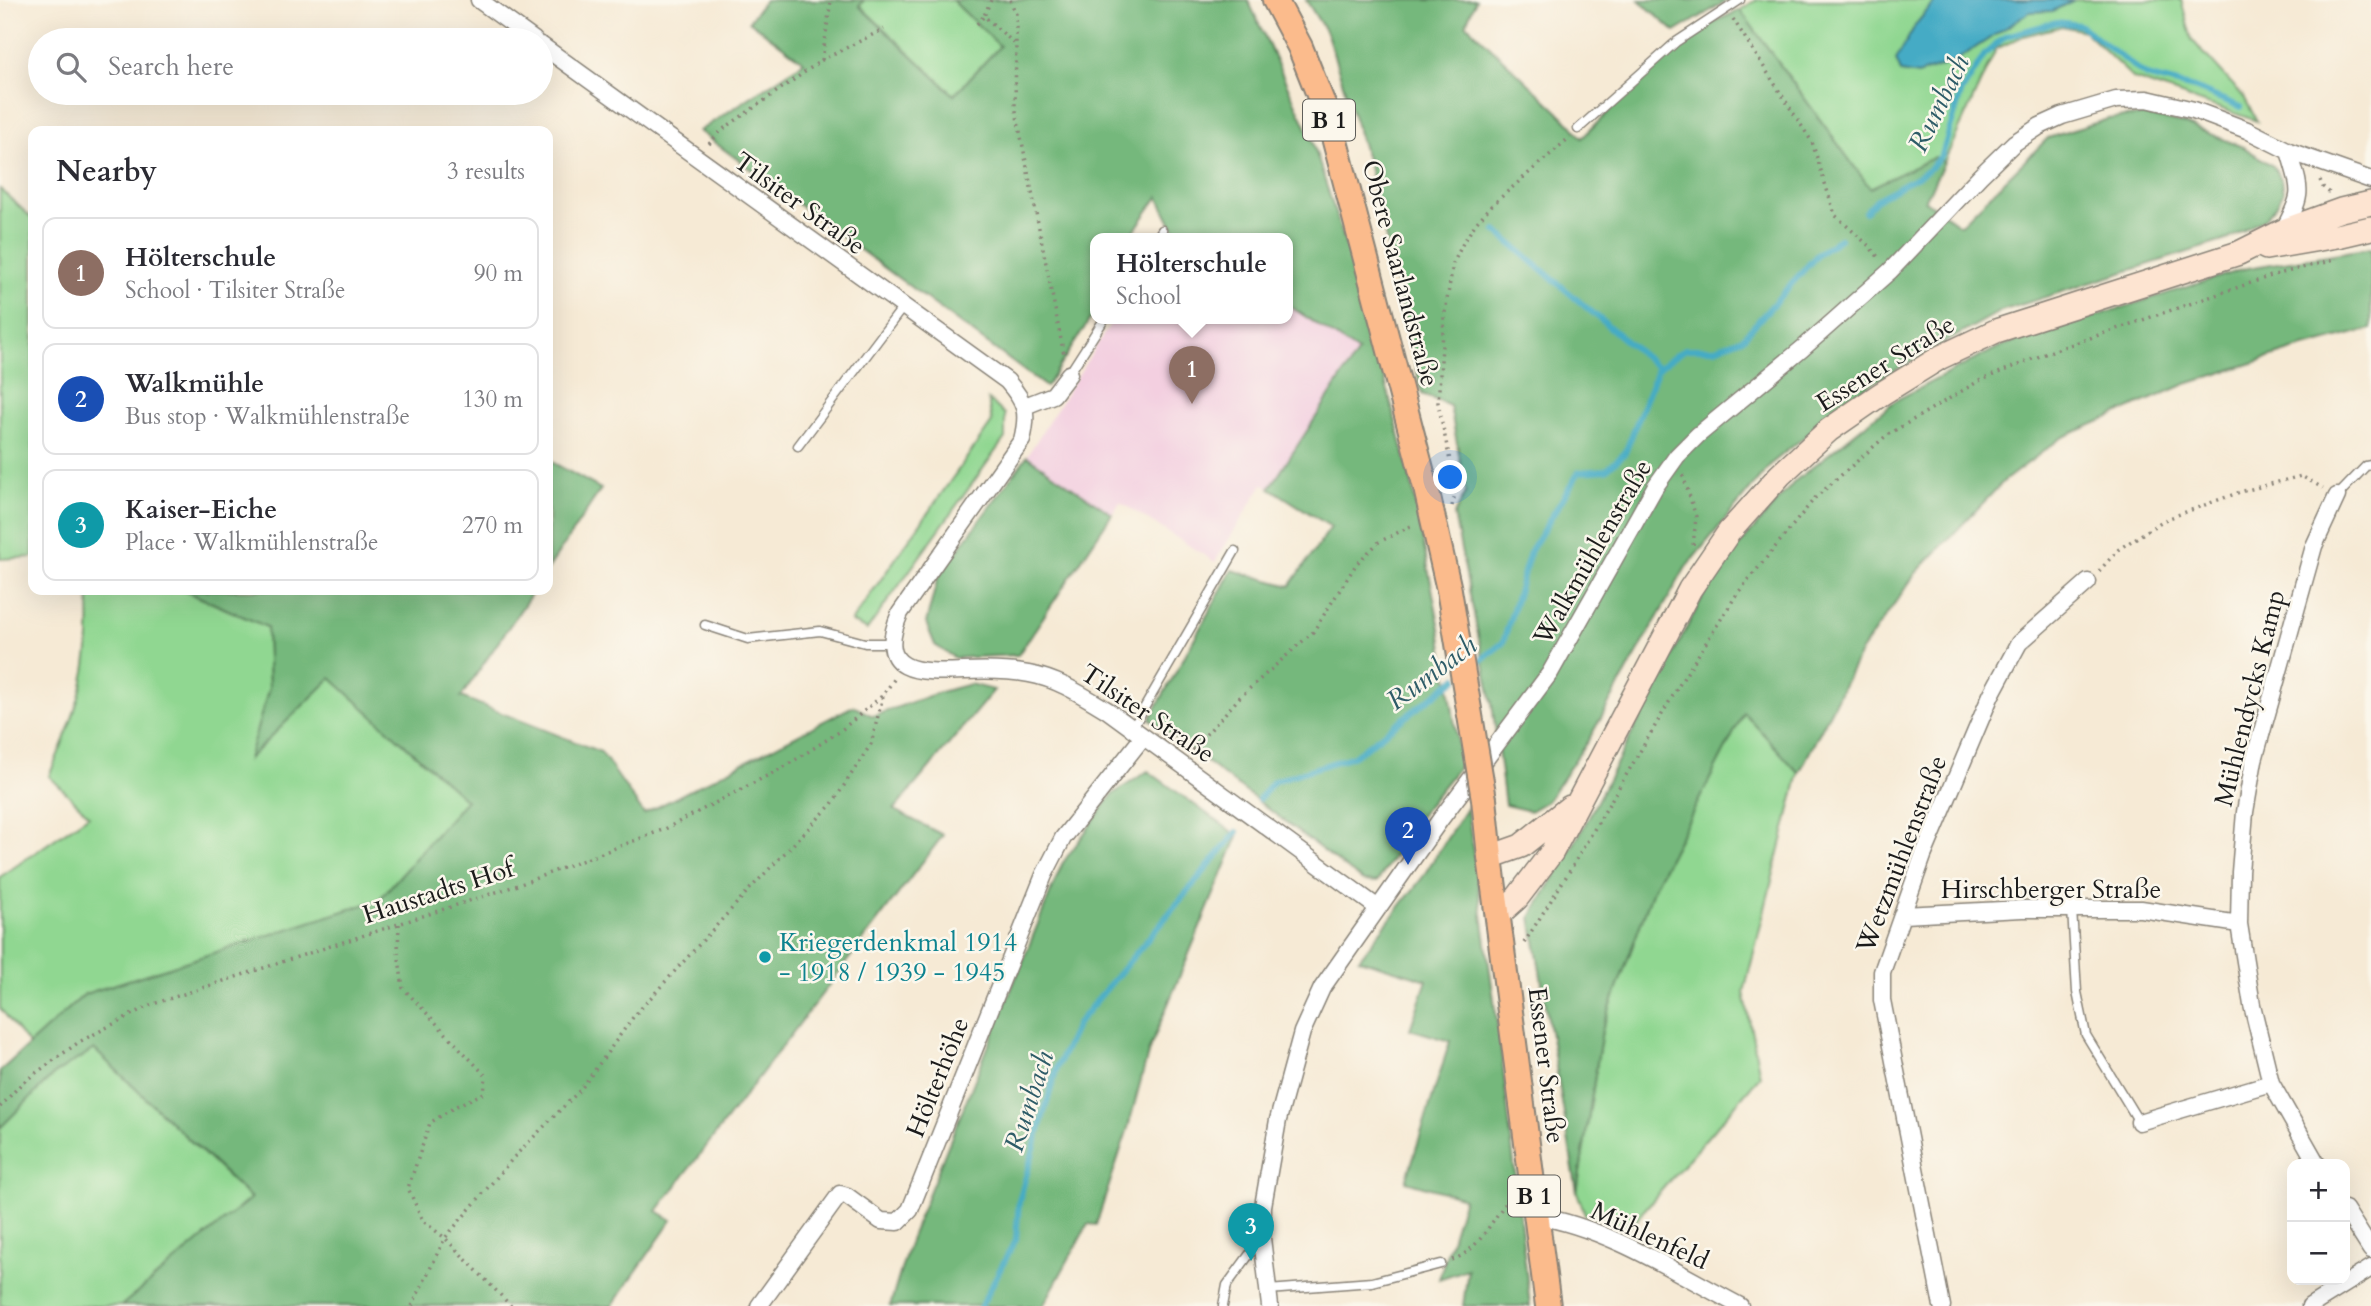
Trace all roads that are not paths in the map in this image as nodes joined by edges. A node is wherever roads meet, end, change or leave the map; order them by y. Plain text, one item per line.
1 (479, 0) edge
2 (1275, 0) edge
3 (1740, 0) edge
4 (518, 28) edge
5 (553, 54) edge
6 (1578, 130) dead end
7 (2289, 152) junction
8 (2371, 180) edge
9 (2371, 202) edge
10 (2371, 228) edge
11 (2283, 231) junction
12 (2239, 253) junction
13 (903, 307) junction
14 (1101, 324) edge
15 (1069, 373) joint
16 (1025, 406) junction
17 (798, 446) dead end
18 (2371, 465) edge
19 (2337, 496) joint
20 (1235, 551) dead end
21 (2088, 582) road end
22 (705, 625) dead end
23 (892, 643) junction
24 (1138, 733) junction
25 (1484, 799) joint
26 (1578, 801) junction
27 (1490, 857) junction
28 (1378, 908) junction
29 (2072, 909) junction
30 (1498, 915) junction
31 (1903, 915) junction
32 (2239, 924) junction
33 (2271, 1083) junction
34 (2139, 1122) joint
35 (2314, 1159) edge
36 (1536, 1216) junction
37 (2350, 1217) edge
38 (1262, 1238) junction
39 (2371, 1250) edge
40 (1441, 1264) road end
41 (2371, 1268) edge
42 (1269, 1298) edge
43 (759, 1306) edge
44 (1223, 1306) edge
45 (1548, 1306) edge
46 (1740, 1306) edge
47 (1942, 1306) edge
48 (2310, 1306) edge

1 - 4 street
2 - 25 main road, Obere Saarlandstraße / B 1, bridge
3 - 6 lane
5 - 13 street, Tilsiter Straße
7 - 8 street, Walkmühlenstraße
7 - 11 street
7 - 28 street, Walkmühlenstraße
9 - 11 main road, Essener Straße
10 - 12 main road, Essener Straße
11 - 12 main road, Essener Straße
12 - 26 main road, Essener Straße
13 - 16 street, Tilsiter Straße
13 - 17 lane
14 - 15 lane
15 - 16 street
16 - 23 street
18 - 19 lane
19 - 32 street, Mühlendycks Kamp
20 - 24 lane
21 - 31 street, Wetzmühlenstraße
22 - 23 lane
23 - 24 street, Tilsiter Straße
24 - 28 street, Tilsiter Straße
24 - 43 street, Hölterhöhe
25 - 27 main road, Essener Straße / B 1
26 - 27 main road, Essener Straße
26 - 30 main road, Essener Straße
27 - 30 main road, Essener Straße / B 1
28 - 38 street, Walkmühlenstraße
29 - 31 street, Hirschberger Straße
29 - 32 street, Hirschberger Straße
29 - 34 lane
30 - 36 main road, Essener Straße / B 1
31 - 47 street, Wetzmühlenstraße
32 - 33 street, Mühlendycks Kamp
33 - 34 street
33 - 35 street, Mühlendycks Kamp
36 - 45 main road, Essener Straße / B 1
36 - 46 street, Mühlenfeld
37 - 39 street
38 - 42 street, Walkmühlenstraße
38 - 44 lane
40 - 42 lane
41 - 48 street

